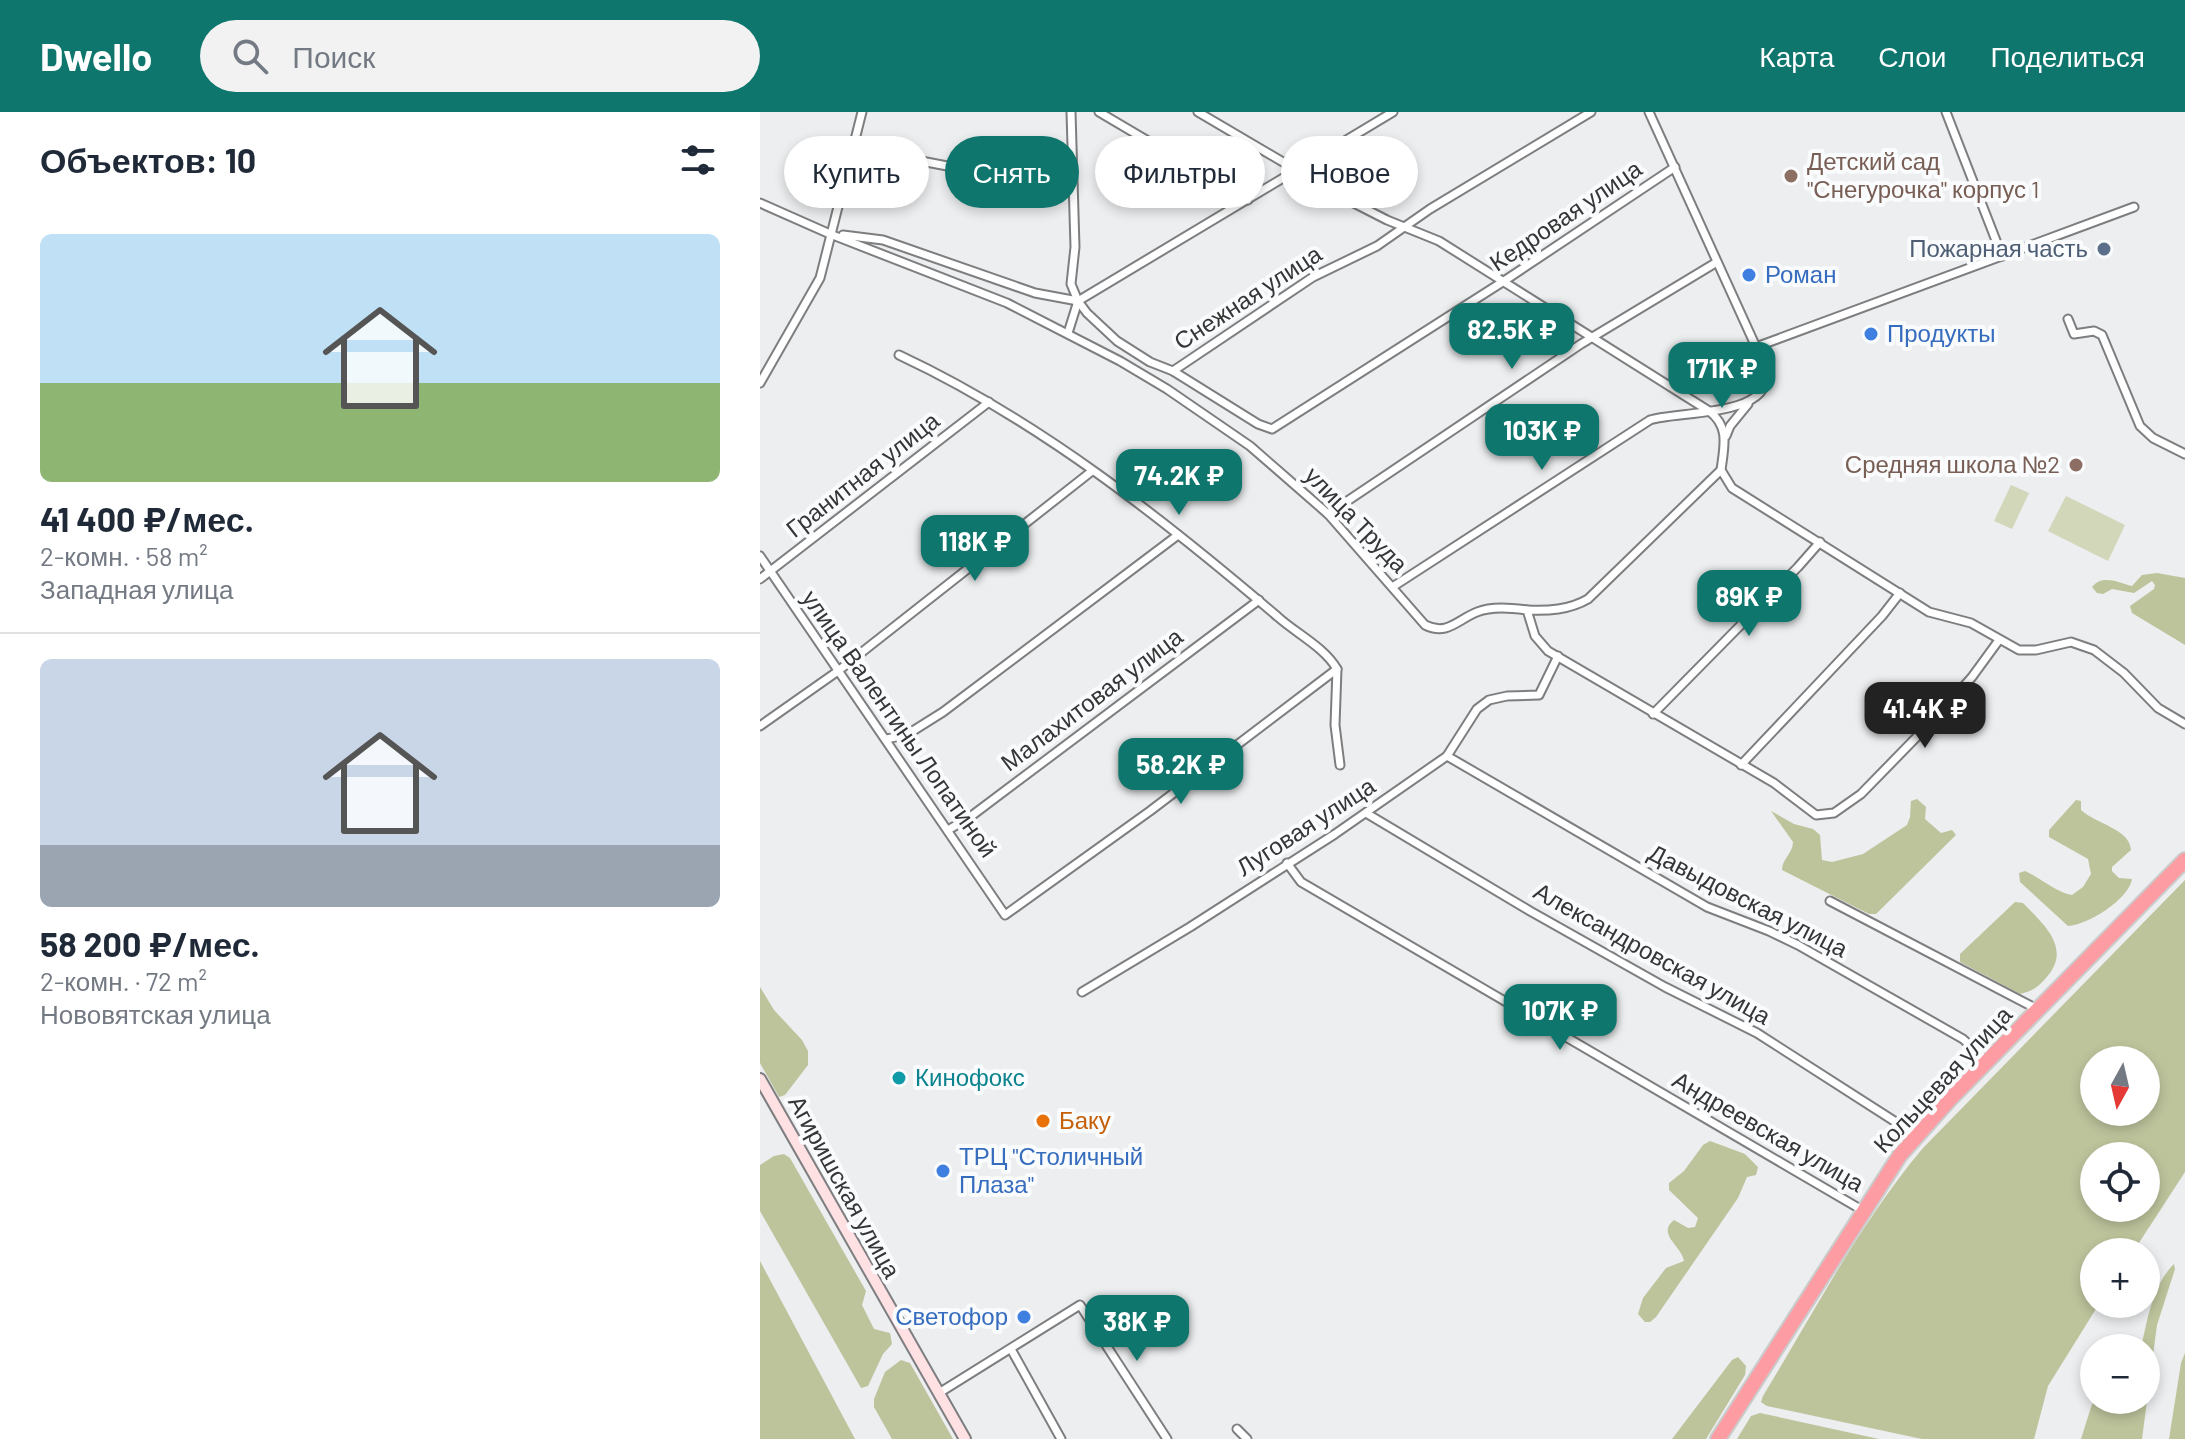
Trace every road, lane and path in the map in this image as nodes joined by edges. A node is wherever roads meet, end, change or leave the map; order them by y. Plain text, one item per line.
1 (862, 112) edge
2 (1071, 112) edge
3 (1099, 112) edge
4 (1198, 112) edge
5 (1393, 112) edge
6 (1591, 112) edge
7 (1649, 112) edge
8 (1946, 112) edge
9 (856, 136) edge
10 (1072, 136) edge
11 (1140, 136) edge
12 (1353, 136) edge
13 (1281, 159) edge
14 (1675, 167) junction
15 (760, 203) edge
16 (2134, 207) dead end
17 (837, 208) edge
18 (1074, 208) edge
19 (1235, 208) edge
20 (1365, 208) edge
21 (1404, 227) junction
22 (830, 234) junction
23 (2002, 256) junction
24 (1717, 262) junction
25 (1504, 281) junction
26 (1078, 301) junction
27 (2068, 319) dead end
28 (1068, 333) junction
29 (1594, 338) junction
30 (1756, 347) junction
31 (899, 355) dead end
32 (1173, 371) junction
33 (760, 383) edge
34 (1752, 399) junction
35 (989, 402) junction
36 (1709, 411) junction
37 (1725, 439) junction
38 (2185, 454) edge
39 (1721, 470) junction
40 (1092, 471) junction
41 (1328, 514) junction
42 (1178, 535) junction
43 (1820, 542) junction
44 (760, 556) edge
45 (770, 571) junction
46 (760, 579) edge
47 (1394, 586) junction
48 (1900, 593) junction
49 (1259, 600) junction
50 (1527, 610) junction
51 (1999, 640) junction
52 (1558, 656) junction
53 (1337, 669) junction
54 (838, 671) junction
55 (1653, 714) junction
56 (2185, 724) edge
57 (760, 726) edge
58 (887, 739) junction
59 (1447, 756) junction
60 (1340, 765) dead end
61 (1741, 765) junction
62 (1366, 813) junction
63 (948, 830) junction
64 (2185, 860) edge
65 (1287, 863) junction
66 (1830, 901) dead end
67 (1082, 992) dead end
68 (2038, 1010) junction
69 (1987, 1061) junction
70 (760, 1079) edge
71 (1916, 1135) junction
72 (1862, 1210) junction
73 (1011, 1349) junction
74 (939, 1393) junction
75 (1237, 1429) dead end
76 (965, 1439) edge
77 (1061, 1439) edge
78 (1167, 1439) edge
79 (1247, 1439) edge
80 (1718, 1439) edge

1 - 9 street
2 - 10 street
3 - 11 street
4 - 13 street
5 - 12 street
6 - 21 street, Снежная улица
7 - 14 street
8 - 23 street
14 - 24 street
14 - 25 street, Кедровая улица
15 - 22 street, улица Труда
16 - 23 street
17 - 22 street
18 - 26 street
19 - 26 street
20 - 21 street
21 - 25 street
21 - 32 street, Снежная улица
22 - 26 street, улица Труда
22 - 28 street, улица Труда
22 - 33 street
23 - 30 street
24 - 29 street
24 - 30 street
25 - 29 street
25 - 32 street, Кедровая улица
26 - 28 street
26 - 32 street
27 - 38 street
28 - 41 street, улица Труда
29 - 36 street
29 - 41 street
30 - 34 street
31 - 35 street
34 - 36 street
34 - 37 street
35 - 40 street
35 - 45 street, Гранитная улица
36 - 37 street
36 - 47 street
37 - 39 street
39 - 43 street
39 - 50 street
40 - 42 street
40 - 54 street
41 - 47 street, улица Труда
42 - 49 street
42 - 58 street
43 - 48 street
43 - 55 street
44 - 45 street, улица Валентины Лопатиной
45 - 46 street, Гранитная улица
45 - 54 street, улица Валентины Лопатиной
47 - 50 street, улица Труда
48 - 51 street
48 - 61 street
49 - 53 street
49 - 63 street, Малахитовая улица
50 - 52 street
51 - 56 street
51 - 61 street
52 - 55 street
52 - 59 street, Луговая улица
53 - 60 street
53 - 63 street, улица Валентины Лопатиной
54 - 57 street
54 - 58 street, улица Валентины Лопатиной
55 - 61 street
58 - 63 street, улица Валентины Лопатиной
59 - 62 street, Луговая улица
59 - 69 street, Давыдовская улица
62 - 65 street, Луговая улица
62 - 71 street, Александровская улица
64 - 68 highway, Кольцевая улица
65 - 67 street, Луговая улица
65 - 72 street, Андреевская улица
66 - 68 street
68 - 69 highway, Кольцевая улица
69 - 71 highway, Кольцевая улица
70 - 74 street, Агиришская улица
71 - 72 highway, Кольцевая улица
72 - 80 highway, Кольцевая улица
73 - 74 street
73 - 77 street
73 - 78 street
74 - 76 street, Агиришская улица
75 - 79 street

